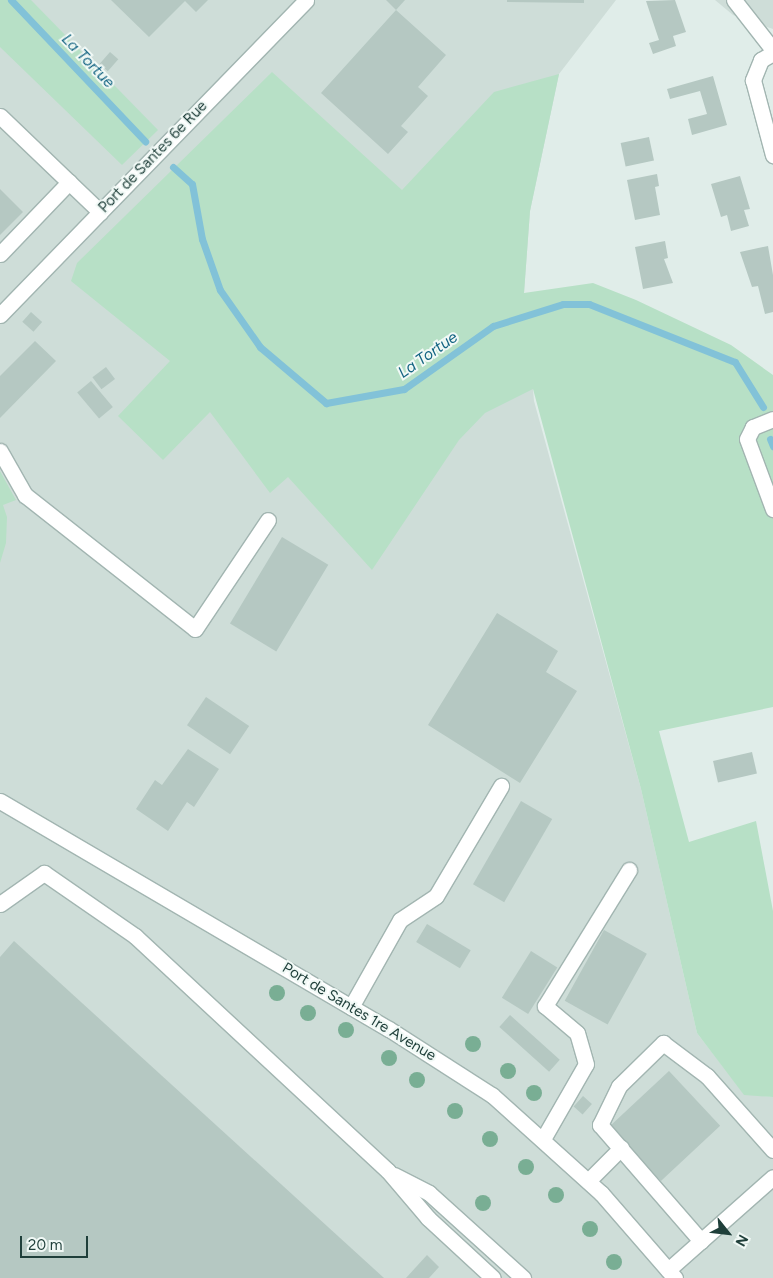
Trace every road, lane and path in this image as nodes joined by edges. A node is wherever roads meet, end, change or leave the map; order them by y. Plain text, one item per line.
1 (306, 0) edge
2 (734, 0) edge
3 (773, 51) edge
4 (0, 116) edge
5 (773, 154) edge
6 (69, 182) junction
7 (100, 212) junction
8 (0, 254) edge
9 (0, 315) edge
10 (773, 419) edge
11 (0, 451) edge
12 (773, 509) edge
13 (268, 520) dead end
14 (501, 786) dead end
15 (0, 801) edge
16 (629, 870) dead end
17 (1, 902) edge
18 (351, 1007) junction
19 (543, 1139) junction
20 (621, 1148) junction
21 (773, 1150) edge
22 (388, 1171) junction
23 (773, 1177) edge
24 (588, 1181) junction
25 (701, 1241) junction
26 (672, 1274) edge
27 (493, 1278) edge
28 (523, 1278) edge

1 - 7 street, Port de Santes 6e Rue
2 - 3 street
3 - 5 street
4 - 6 street
6 - 7 street
6 - 8 street
7 - 9 street, Port de Santes 6e Rue
10 - 12 street
11 - 13 street
14 - 18 street
15 - 18 street, Port de Santes 1re Avenue
16 - 19 street
17 - 22 street
18 - 19 street, Port de Santes 1re Avenue
19 - 24 street, Port de Santes 1re Avenue
20 - 21 street
20 - 24 street
20 - 25 street
22 - 27 street
22 - 28 street
23 - 25 street
24 - 26 street, Port de Santes 1re Avenue
25 - 26 street

